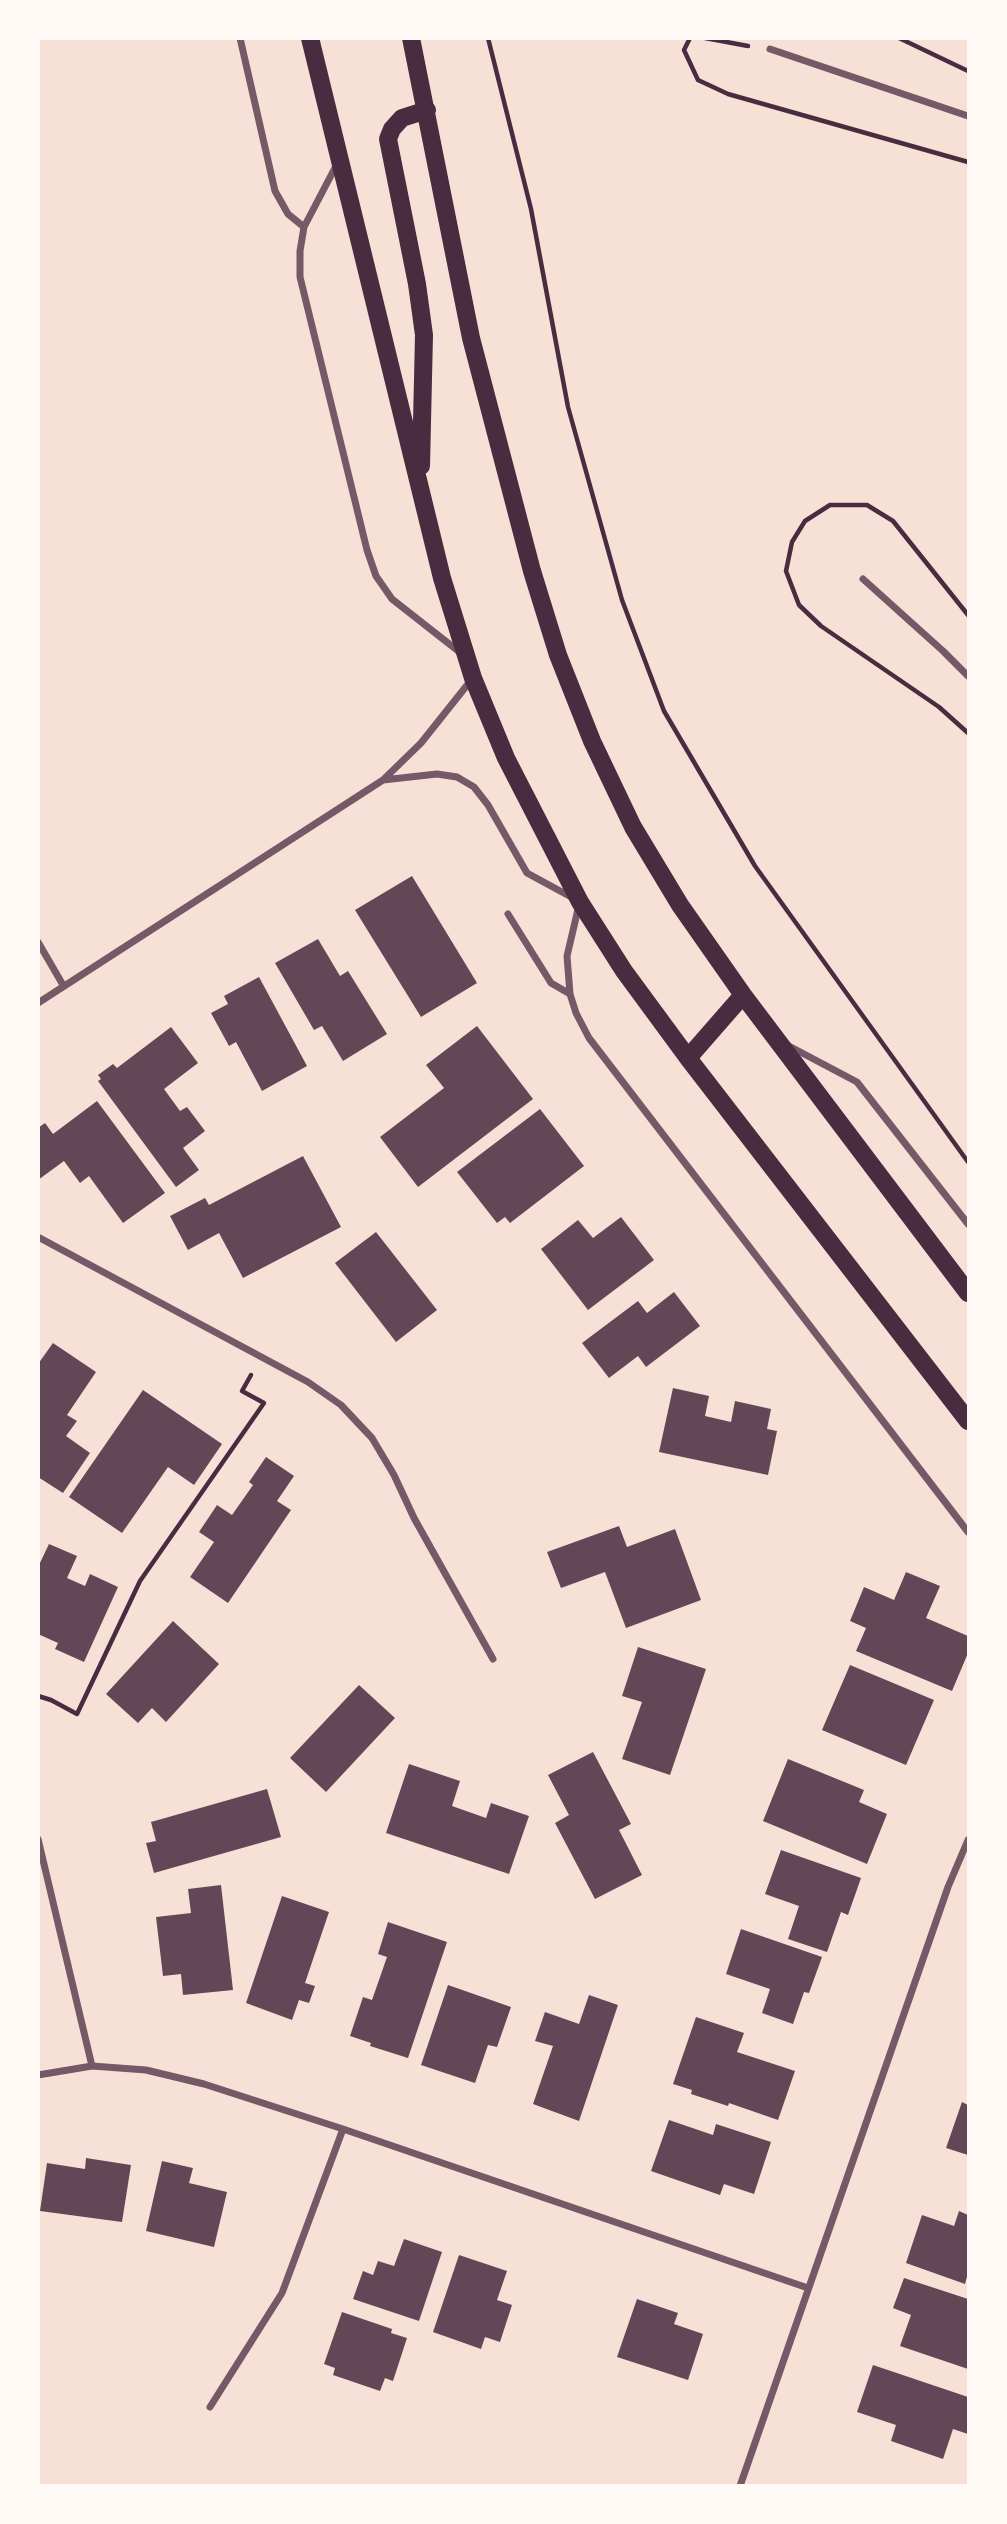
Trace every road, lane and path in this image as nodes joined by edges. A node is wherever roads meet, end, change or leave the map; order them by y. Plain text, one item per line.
1 (240, 38) edge
2 (310, 38) edge
3 (411, 38) edge
4 (488, 38) edge
5 (690, 38) edge
6 (705, 38) edge
7 (899, 38) edge
8 (770, 49) joint
9 (968, 71) edge
10 (426, 110) junction
11 (968, 116) edge
12 (339, 161) junction
13 (968, 162) edge
14 (304, 228) junction
15 (421, 492) junction
16 (863, 579) dead end
17 (466, 657) junction
18 (968, 676) edge
19 (473, 678) junction
20 (383, 780) junction
21 (580, 902) junction
22 (508, 914) dead end
23 (38, 942) edge
24 (63, 985) junction
25 (570, 994) junction
26 (743, 995) junction
27 (38, 1003) edge
28 (777, 1039) junction
29 (688, 1059) junction
30 (968, 1161) edge
31 (968, 1224) edge
32 (38, 1237) edge
33 (968, 1293) edge
34 (261, 1356) junction
35 (968, 1421) edge
36 (968, 1532) edge
37 (493, 1659) dead end
38 (38, 1696) edge
39 (38, 1839) edge
40 (968, 1840) edge
41 (92, 2066) junction
42 (38, 2075) edge
43 (343, 2129) junction
44 (808, 2288) junction
45 (210, 2407) dead end
46 (740, 2486) edge

1 - 14 street
2 - 12 main road
3 - 10 main road
4 - 30 path
5 - 13 path
6 - 8 path
7 - 9 path
8 - 11 street
10 - 15 main road
10 - 26 main road
12 - 14 street
12 - 15 main road
14 - 17 street
15 - 17 main road
16 - 18 street
17 - 19 main road
19 - 20 street
19 - 21 main road
20 - 21 street
20 - 24 street
21 - 25 street
21 - 29 main road
22 - 25 street
23 - 24 street
24 - 27 street
25 - 36 street
26 - 28 main road
26 - 29 main road
28 - 31 street
28 - 33 main road
29 - 35 main road
32 - 34 street
34 - 37 street
34 - 38 path
39 - 41 street
40 - 44 street
41 - 42 street
41 - 43 street
43 - 44 street
43 - 45 street
44 - 46 street

